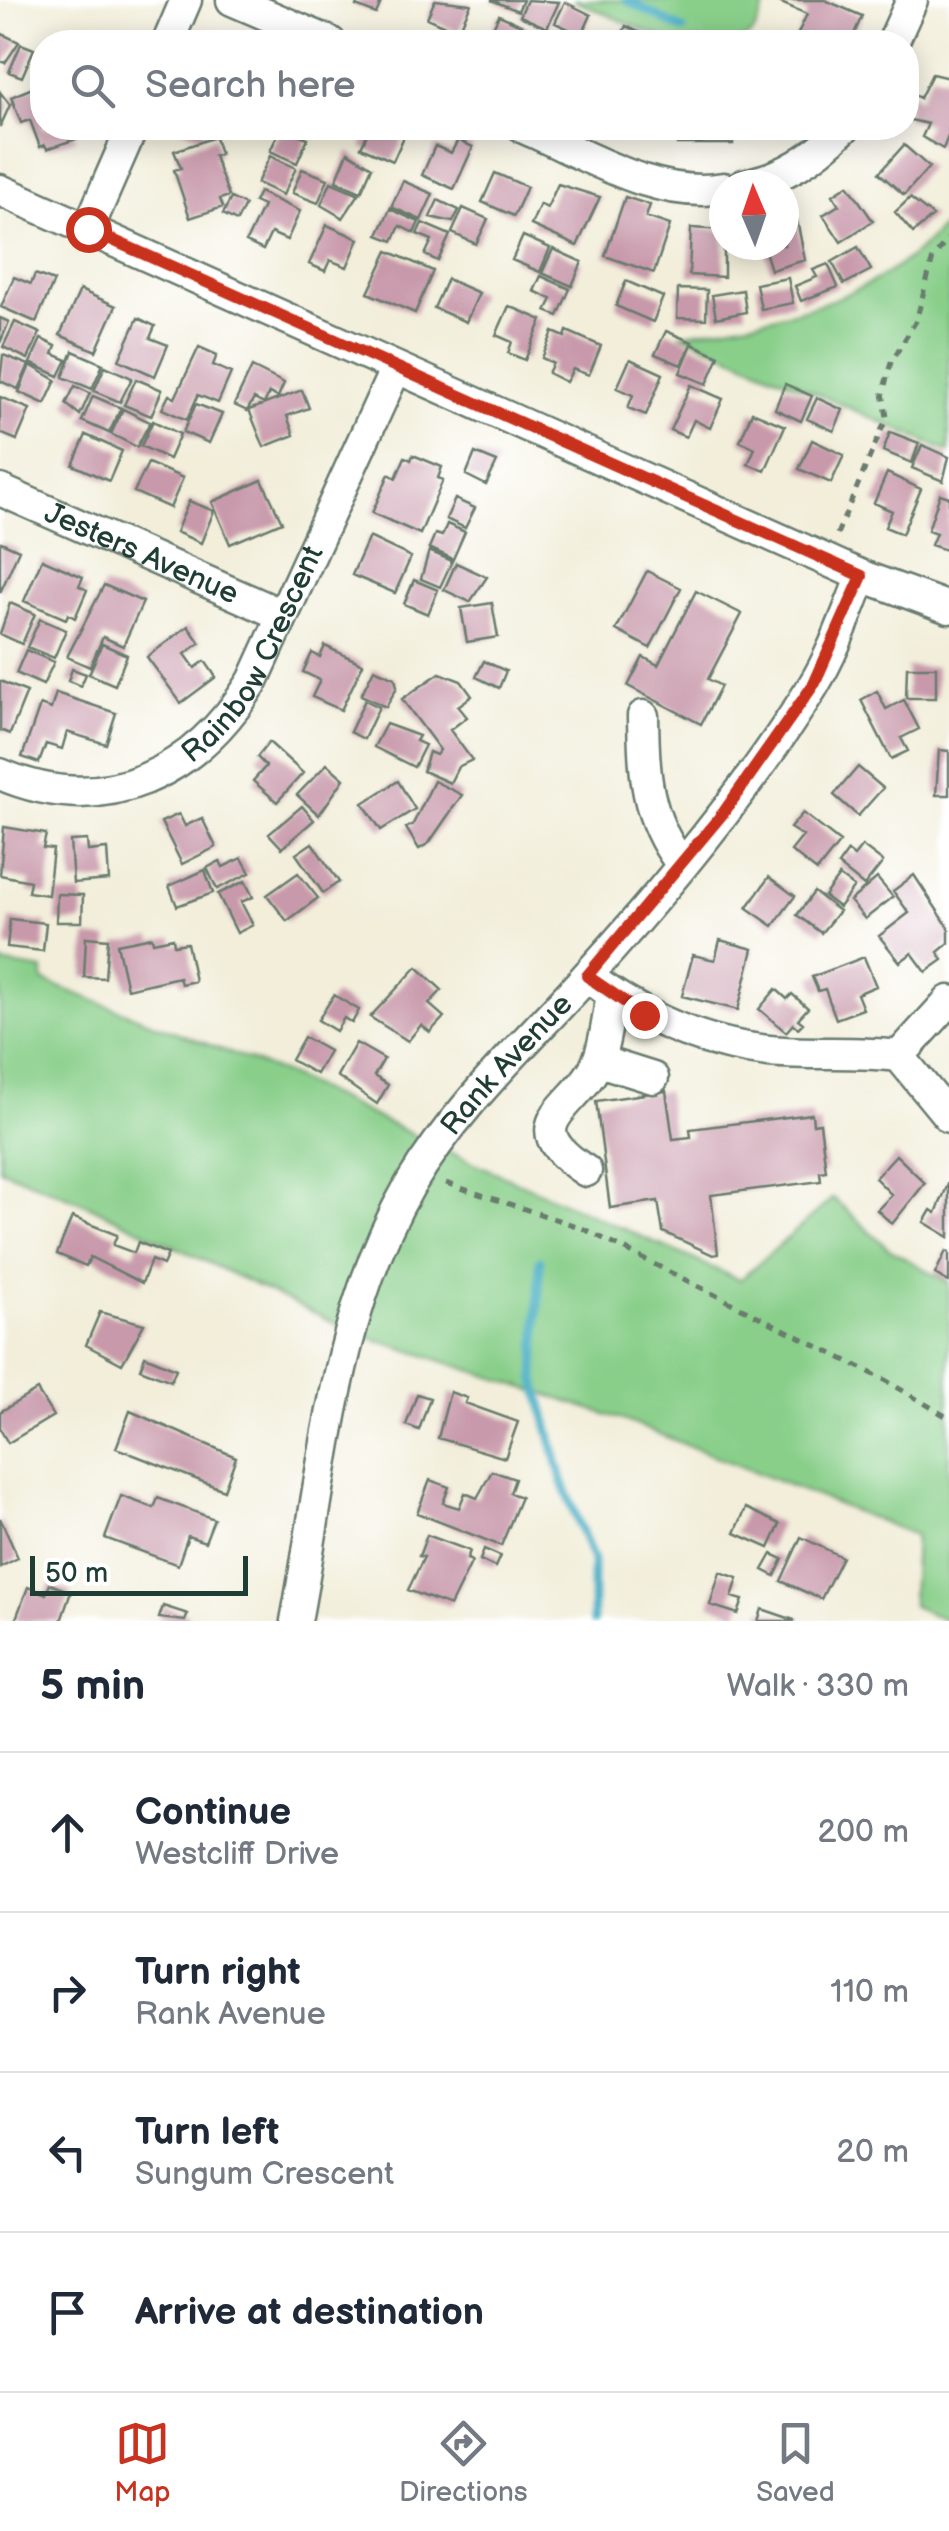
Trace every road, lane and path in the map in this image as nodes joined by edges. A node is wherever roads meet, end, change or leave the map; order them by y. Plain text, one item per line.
1 (186, 0) edge
2 (232, 0) edge
3 (912, 0) edge
4 (173, 30) edge
5 (302, 30) edge
6 (898, 30) edge
7 (127, 140) edge
8 (553, 140) edge
9 (830, 140) edge
10 (785, 170) edge
11 (709, 189) edge
12 (0, 190) edge
13 (88, 229) junction
14 (949, 238) edge
15 (396, 368) junction
16 (0, 490) edge
17 (826, 560) junction
18 (862, 576) junction
19 (949, 608) edge
20 (282, 615) junction
21 (643, 716) dead end
22 (0, 774) edge
23 (681, 862) junction
24 (587, 976) junction
25 (612, 995) junction
26 (949, 1001) edge
27 (899, 1056) junction
28 (598, 1061) junction
29 (654, 1078) dead end
30 (949, 1117) edge
31 (586, 1171) dead end
32 (417, 1175) junction
33 (949, 1418) edge
34 (296, 1621) edge

1 - 4 street
2 - 5 street
3 - 6 street
7 - 13 street
8 - 11 street
9 - 10 street
12 - 13 street
13 - 15 street
14 - 17 path
15 - 17 street
15 - 20 street, Rainbow Crescent
16 - 20 street, Jesters Avenue
17 - 18 street
18 - 19 street
18 - 23 street, Rank Avenue
20 - 22 street, Rainbow Crescent
21 - 23 street
23 - 24 street, Rank Avenue
24 - 25 street
24 - 32 street, Rank Avenue
25 - 27 street
25 - 28 street
26 - 27 street
27 - 30 street
28 - 29 street
28 - 31 street
32 - 33 path
32 - 34 street, Rank Avenue

